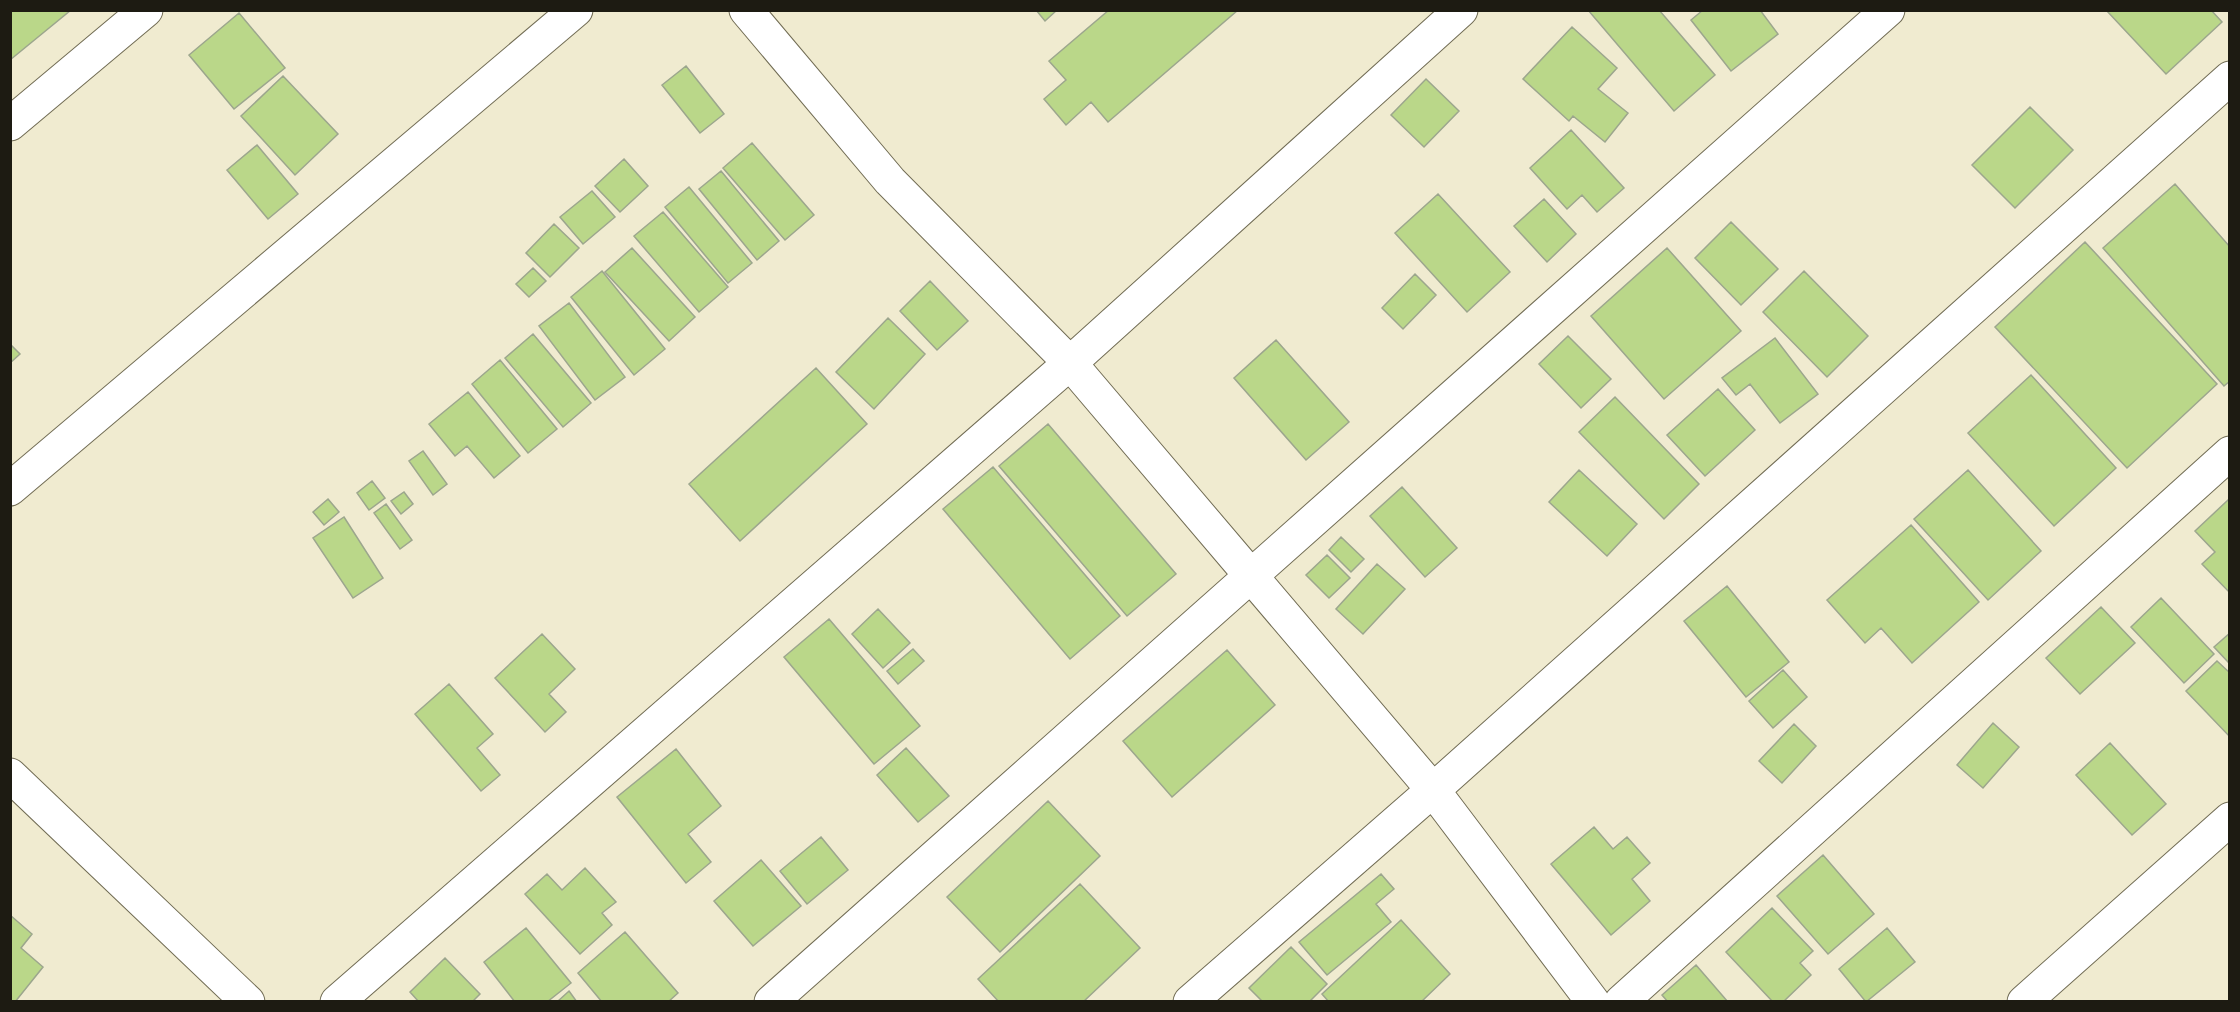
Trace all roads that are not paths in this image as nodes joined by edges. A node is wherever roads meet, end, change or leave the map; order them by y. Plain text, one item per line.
1 (146, 10) edge
2 (576, 10) edge
3 (746, 10) edge
4 (1461, 10) edge
5 (1888, 10) edge
6 (2229, 78) edge
7 (10, 124) edge
8 (1070, 363) junction
9 (2229, 453) edge
10 (10, 489) edge
11 (1250, 576) junction
12 (10, 775) edge
13 (1433, 790) junction
14 (2229, 819) edge
15 (248, 1002) edge
16 (337, 1002) edge
17 (771, 1002) edge
18 (1190, 1002) edge
19 (1593, 1002) edge
20 (1621, 1002) edge
21 (2024, 1002) edge

1 - 7 street
2 - 10 street
3 - 8 street
4 - 8 street
5 - 11 street
6 - 13 street
8 - 11 street
8 - 16 street
9 - 20 street
11 - 13 street
11 - 17 street
12 - 15 street
13 - 18 street
13 - 19 street
14 - 21 street

